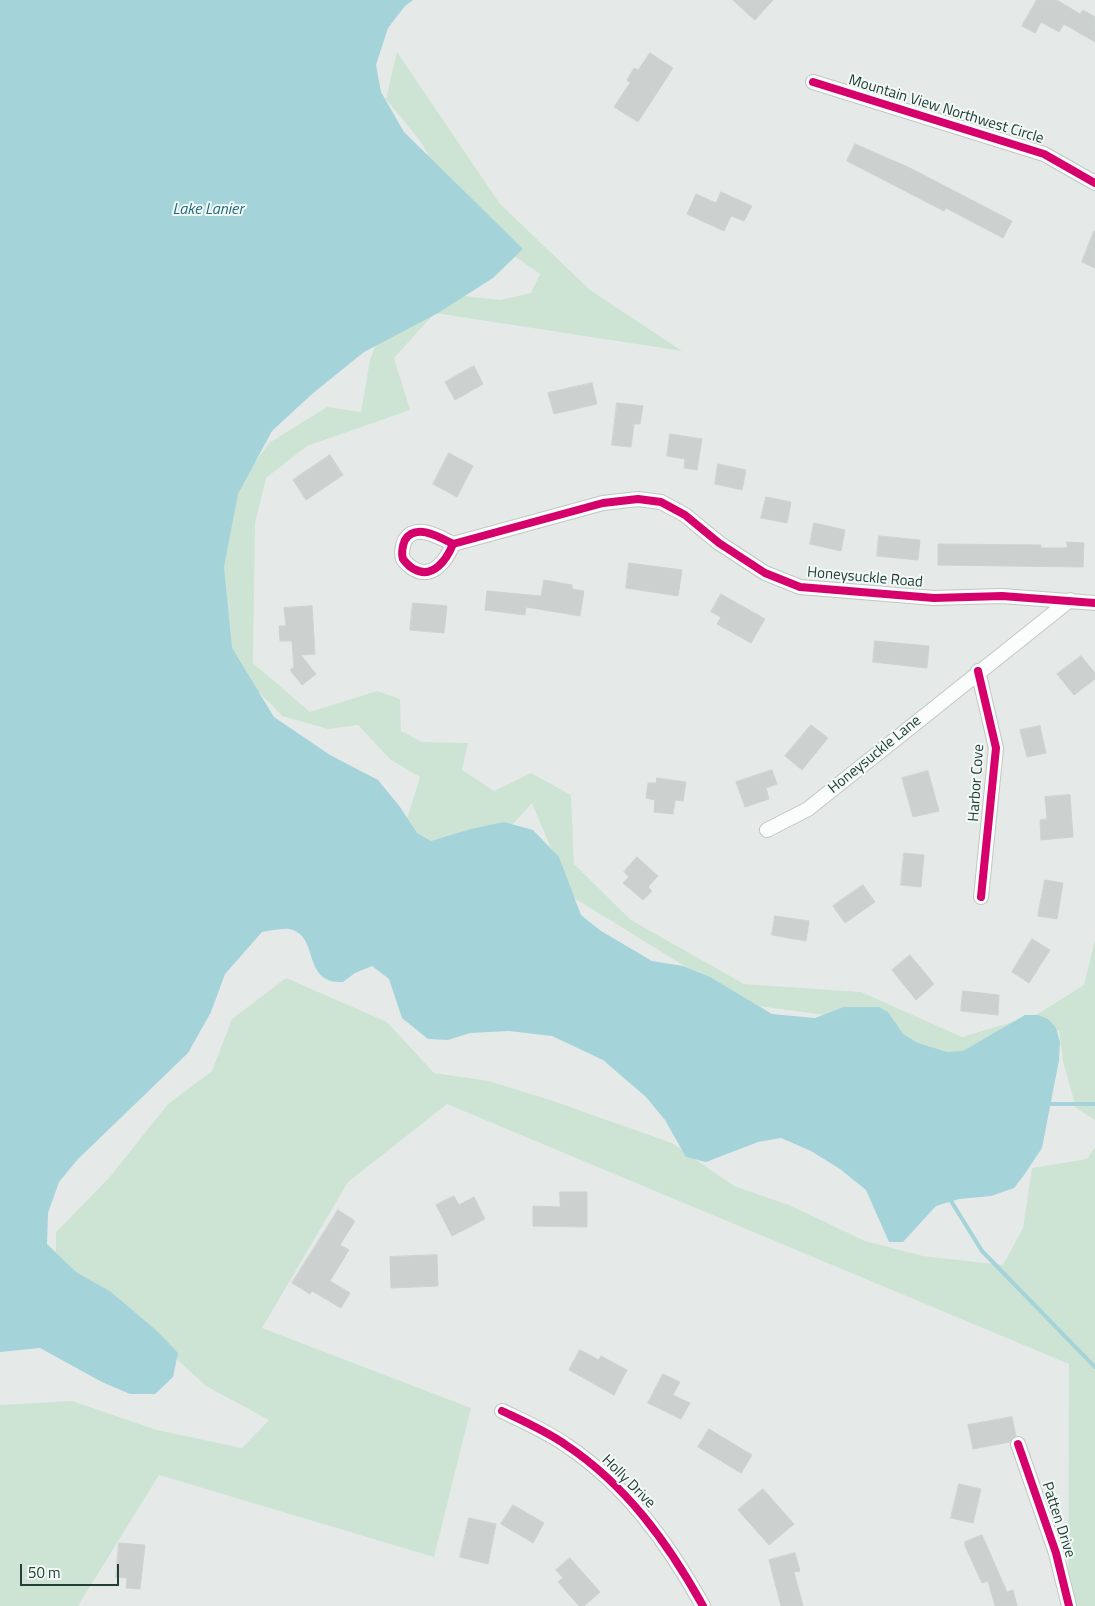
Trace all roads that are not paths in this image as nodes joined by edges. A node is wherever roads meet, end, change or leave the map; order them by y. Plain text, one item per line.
1 (813, 82) dead end
2 (1095, 183) edge
3 (453, 544) dead end
4 (1070, 600) junction
5 (1095, 603) edge
6 (978, 671) junction
7 (767, 830) dead end
8 (981, 897) dead end
9 (502, 1410) dead end
10 (1018, 1444) dead end
11 (702, 1606) edge
12 (1069, 1606) edge

1 - 2 street, Mountain View Northwest Circle
3 - 4 street, Honeysuckle Road
4 - 5 street, Honeysuckle Road
4 - 6 street
6 - 7 street, Honeysuckle Lane
6 - 8 street, Harbor Cove
9 - 11 street, Holly Drive
10 - 12 street, Patten Drive

